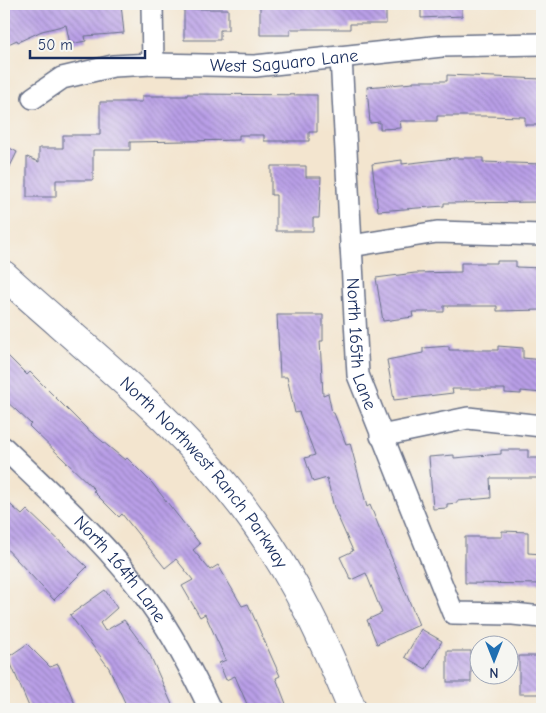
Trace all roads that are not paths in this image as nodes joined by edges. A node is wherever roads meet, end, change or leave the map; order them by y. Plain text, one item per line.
1 (152, 4) edge
2 (542, 44) edge
3 (341, 57) junction
4 (153, 64) junction
5 (33, 98) dead end
6 (542, 234) edge
7 (352, 246) junction
8 (4, 275) edge
9 (542, 426) edge
10 (381, 436) junction
11 (4, 448) edge
12 (542, 617) edge
13 (210, 709) edge
14 (352, 709) edge

1 - 4 street
2 - 3 street, West Saguaro Lane
3 - 4 street, West Saguaro Lane
3 - 7 street, North 165th Lane
4 - 5 street, West Saguaro Lane
6 - 7 street
7 - 10 street, North 165th Lane
8 - 14 main road, North Northwest Ranch Parkway
9 - 10 street
10 - 12 street, North 165th Lane
11 - 13 street, North 164th Lane

